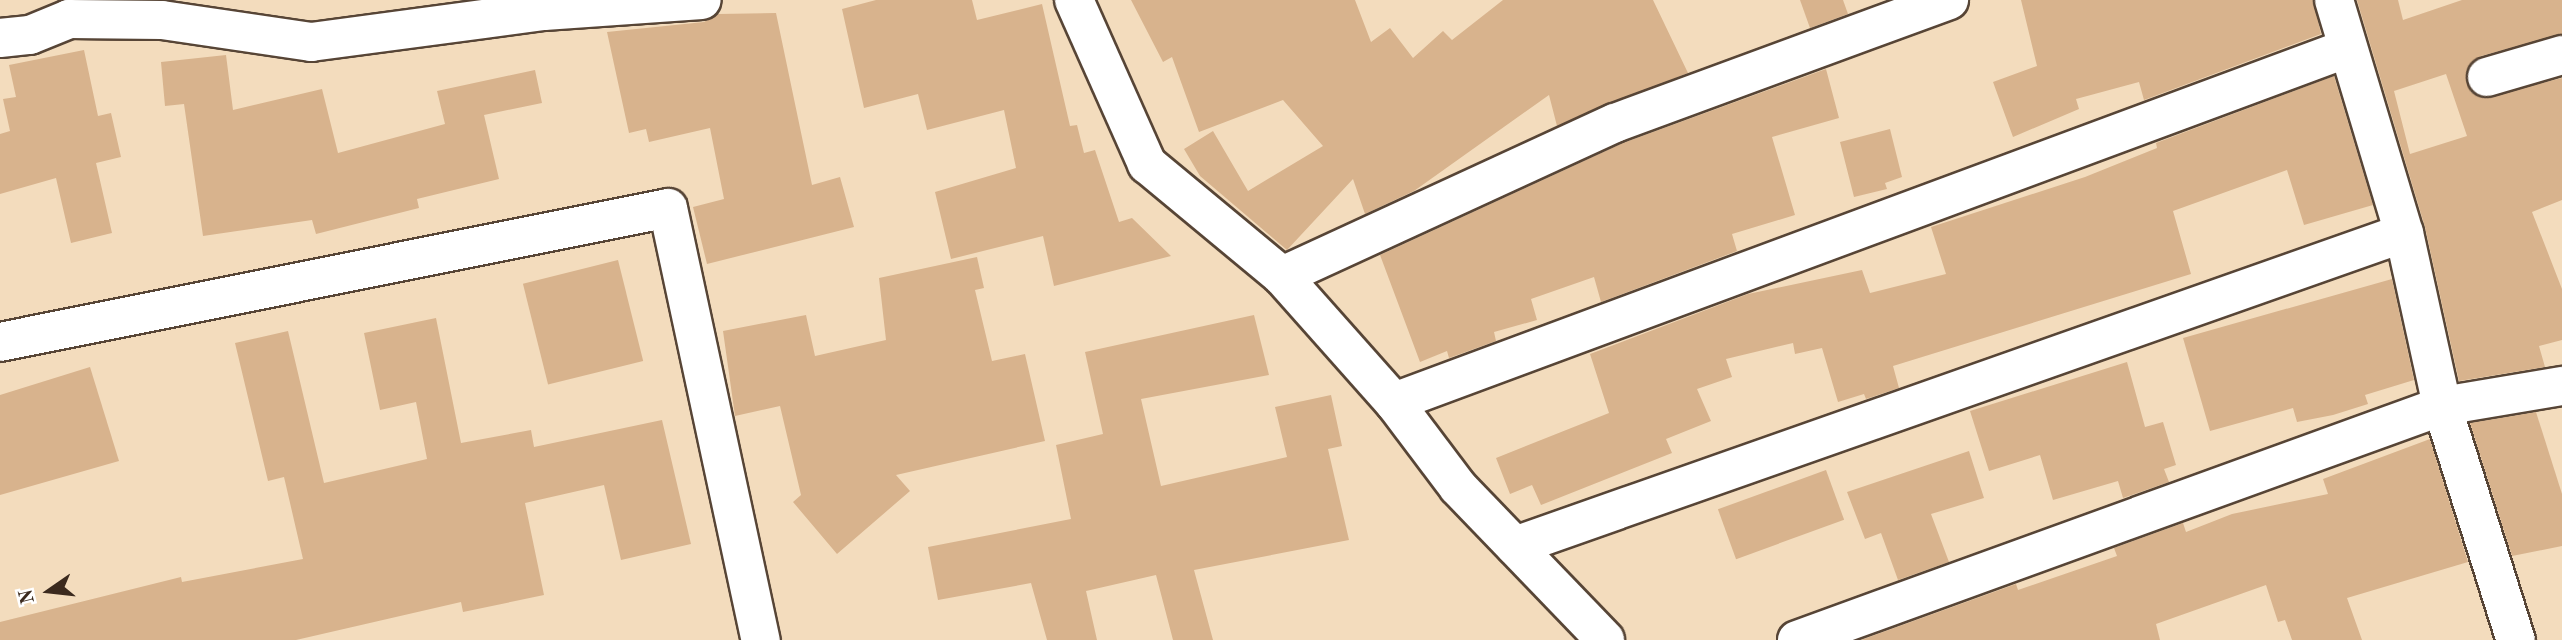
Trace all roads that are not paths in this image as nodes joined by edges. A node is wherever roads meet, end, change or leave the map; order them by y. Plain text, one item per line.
1 (702, 0) edge
2 (1074, 0) edge
3 (1949, 0) edge
4 (2334, 0) edge
5 (543, 5) edge
6 (61, 9) edge
7 (0, 38) edge
8 (2345, 49) junction
9 (2562, 55) edge
10 (2487, 76) dead end
11 (2404, 233) junction
12 (1282, 276) junction
13 (0, 342) edge
14 (2562, 386) edge
15 (1394, 401) junction
16 (2442, 406) junction
17 (1515, 546) junction
18 (761, 640) edge
19 (1605, 640) edge
20 (1797, 640) edge
21 (2516, 640) edge

1 - 5 street
2 - 12 street
3 - 12 street
4 - 8 street
5 - 6 street
6 - 7 street
8 - 11 street
8 - 15 street
9 - 10 street
11 - 16 street
11 - 17 street
12 - 15 street
13 - 18 street
14 - 16 street
15 - 17 street
16 - 20 street
16 - 21 street
17 - 19 street

